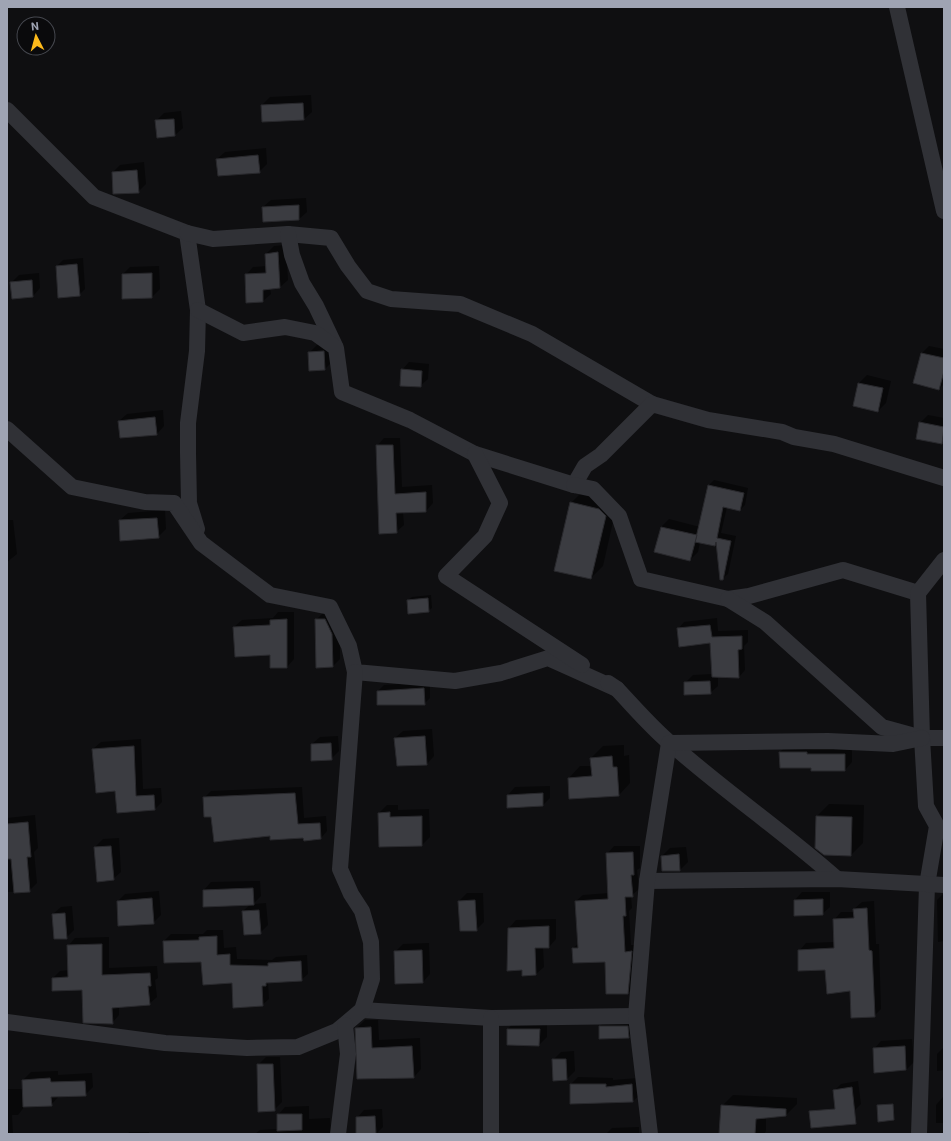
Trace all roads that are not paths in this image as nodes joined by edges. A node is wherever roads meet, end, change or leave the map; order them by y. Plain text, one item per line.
1 (897, 7) edge
2 (7, 110) edge
3 (944, 211) edge
4 (187, 233) junction
5 (288, 234) junction
6 (198, 310) junction
7 (336, 348) junction
8 (652, 404) junction
9 (7, 429) edge
10 (475, 454) junction
11 (944, 478) edge
12 (574, 485) junction
13 (201, 543) junction
14 (944, 560) edge
15 (918, 593) junction
16 (728, 599) junction
17 (355, 672) junction
18 (617, 689) junction
19 (922, 738) junction
20 (944, 738) edge
21 (669, 742) junction
22 (940, 829) edge
23 (837, 879) junction
24 (648, 881) junction
25 (927, 885) junction
26 (944, 885) edge
27 (362, 1010) junction
28 (636, 1016) junction
29 (491, 1018) junction
30 (7, 1022) edge
31 (345, 1025) junction
32 (338, 1134) edge
33 (491, 1134) edge
34 (650, 1134) edge
35 (920, 1134) edge

1 - 3 street
2 - 4 street
4 - 5 street
4 - 6 street
5 - 7 street
5 - 8 street
6 - 7 street
6 - 13 street
7 - 10 street
8 - 11 street
8 - 12 street
9 - 13 street
10 - 12 street
10 - 18 street
12 - 16 street
13 - 17 street
14 - 15 street
15 - 16 street
15 - 19 street
16 - 19 street
17 - 18 street
17 - 27 street
18 - 21 street
19 - 20 street
19 - 21 street
19 - 22 street
21 - 23 street
21 - 24 street
22 - 25 street
23 - 24 street
23 - 25 street
24 - 28 street
25 - 26 street
25 - 35 street
27 - 29 street
27 - 31 street
28 - 29 street
28 - 34 street
29 - 33 street
30 - 31 street
31 - 32 street

